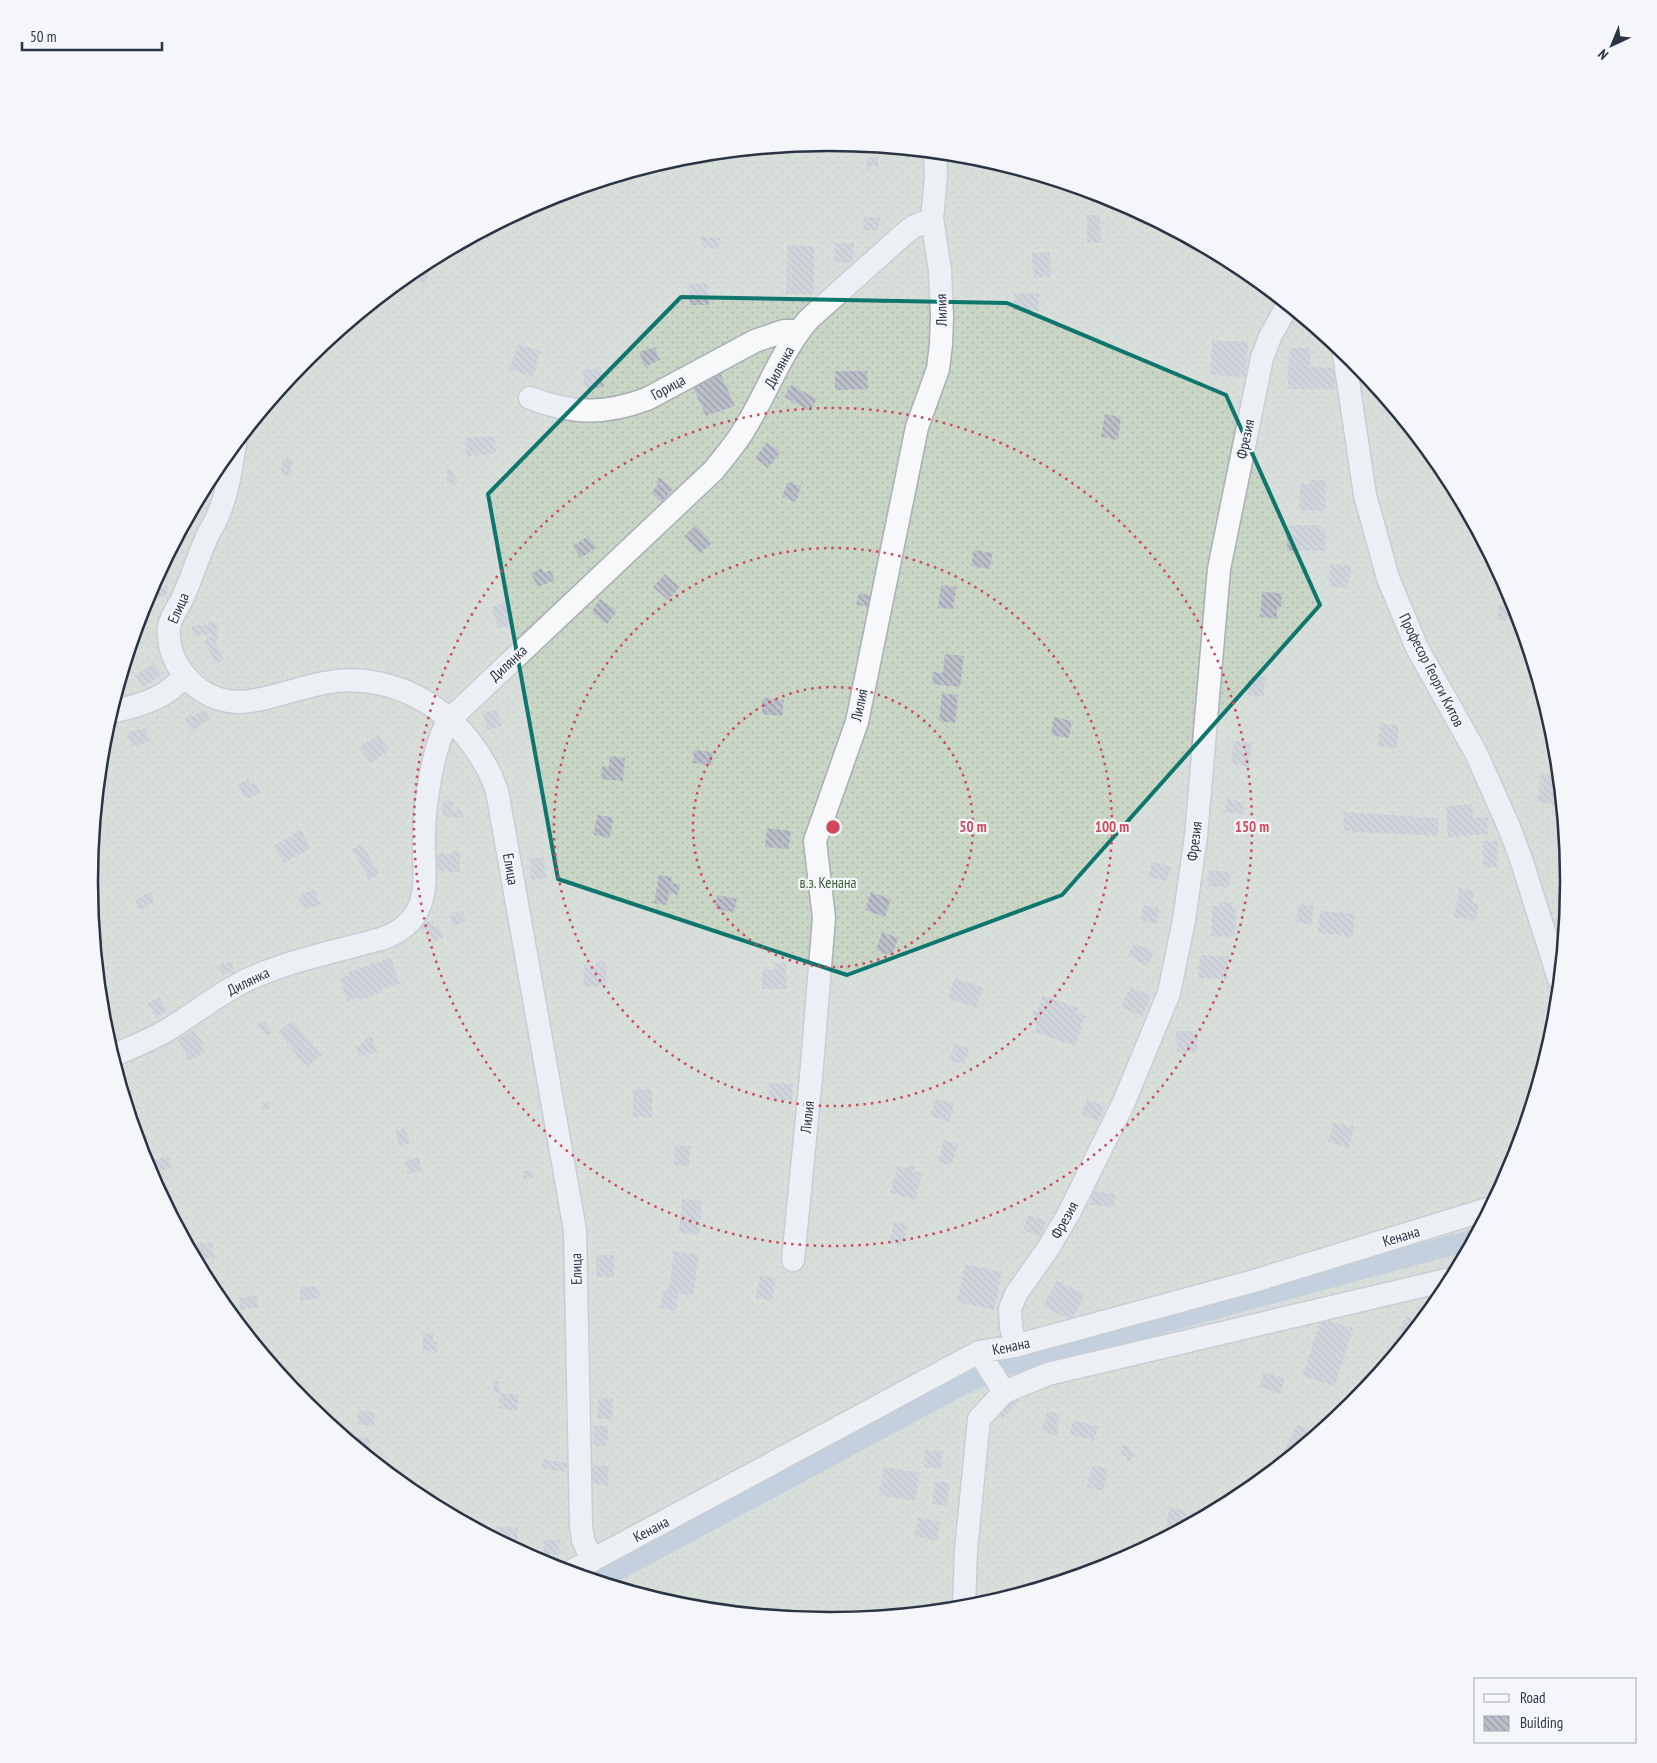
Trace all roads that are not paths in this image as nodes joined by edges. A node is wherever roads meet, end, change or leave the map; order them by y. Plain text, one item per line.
1 (935, 159) edge
2 (932, 219) junction
3 (1284, 311) edge
4 (799, 330) junction
5 (1346, 366) edge
6 (530, 398) dead end
7 (232, 459) edge
8 (184, 674) junction
9 (118, 710) edge
10 (450, 719) junction
11 (1554, 964) edge
12 (118, 1053) edge
13 (1481, 1211) edge
14 (793, 1260) dead end
15 (1440, 1282) edge
16 (1015, 1346) junction
17 (979, 1352) junction
18 (1004, 1392) junction
19 (592, 1561) junction
20 (578, 1568) edge
21 (964, 1599) edge

1 - 2 street, Лилия
2 - 4 street, Дилянка
2 - 14 street, Лилия
3 - 16 street, Фрезия
4 - 6 street, Горица
4 - 10 street, Дилянка
5 - 11 street, Професор Георги Китов
7 - 8 street, Елица
8 - 9 street
8 - 10 street, Елица
10 - 12 street, Дилянка
10 - 19 street, Елица
13 - 16 street, Кенана
15 - 18 street
16 - 17 street, Кенана
17 - 18 street
17 - 19 street, Кенана
18 - 21 street
19 - 20 street, Кенана

